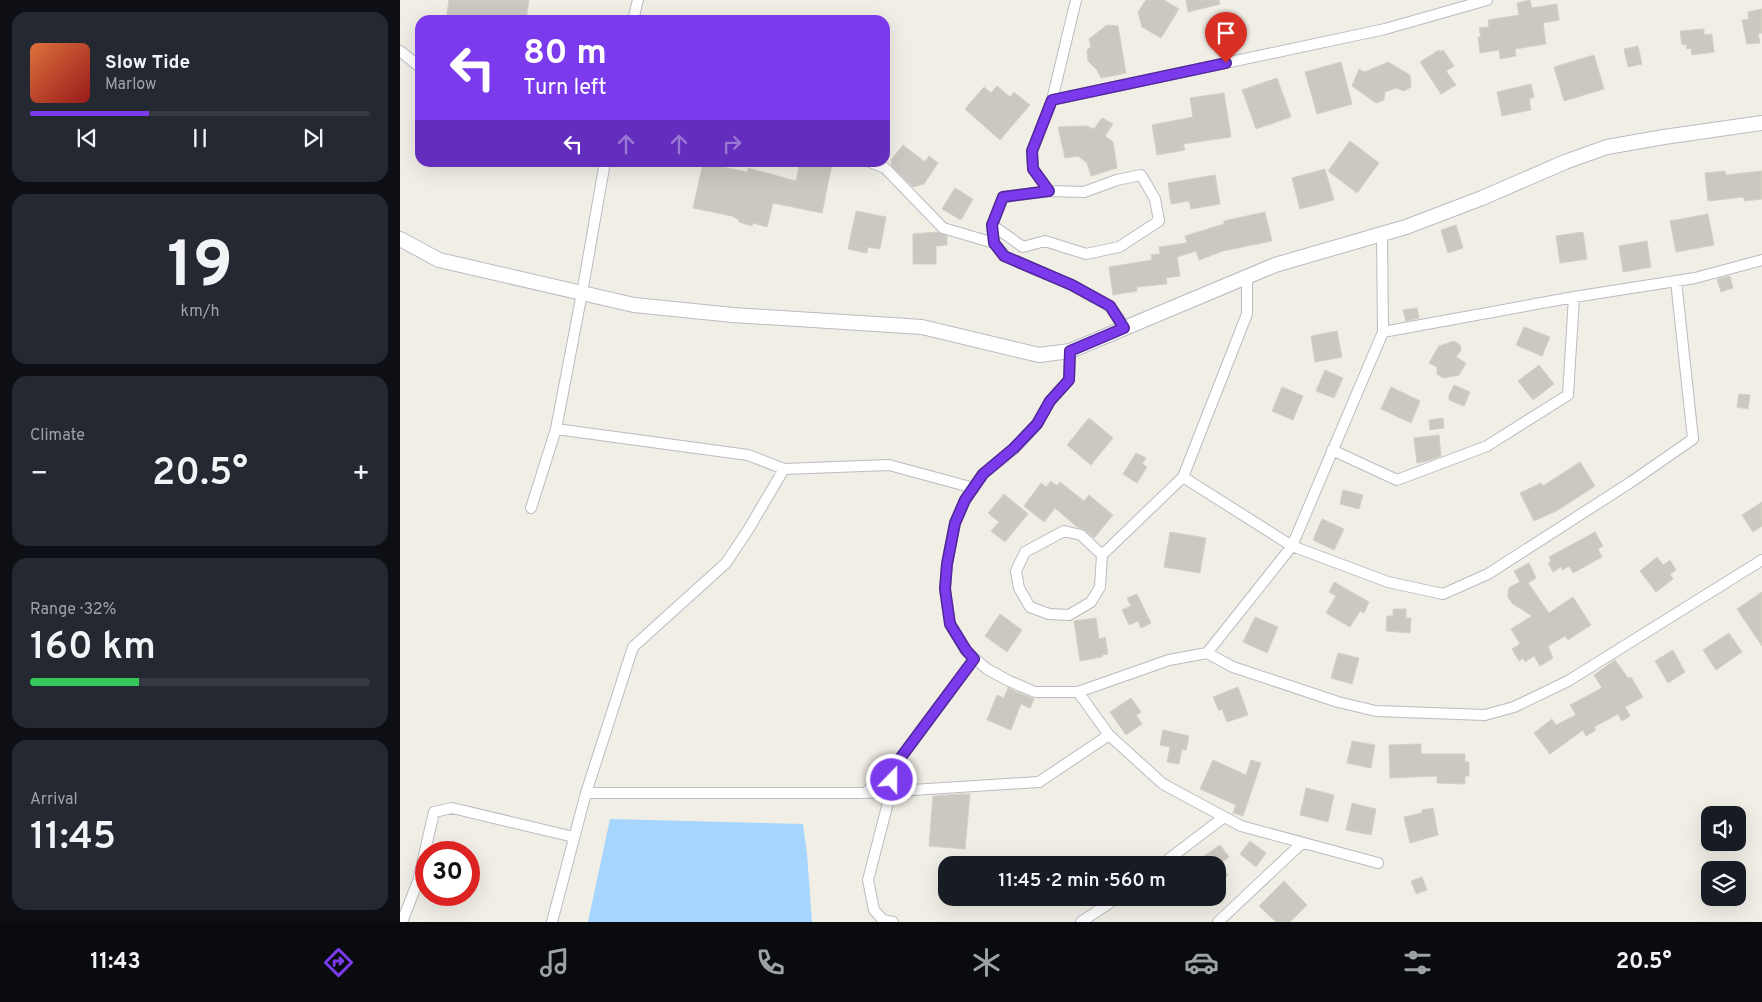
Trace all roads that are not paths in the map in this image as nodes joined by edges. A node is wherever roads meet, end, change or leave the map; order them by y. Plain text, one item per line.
1 (638, 0) edge
2 (1076, 0) edge
3 (1487, 0) edge
4 (634, 15) edge
5 (400, 51) edge
6 (415, 63) edge
7 (1052, 100) junction
8 (1762, 123) edge
9 (604, 167) edge
10 (882, 167) edge
11 (1049, 191) junction
12 (992, 225) junction
13 (1382, 235) junction
14 (400, 240) edge
15 (994, 243) junction
16 (1762, 260) edge
17 (1247, 277) junction
18 (1676, 281) junction
19 (582, 293) junction
20 (1574, 297) junction
21 (1124, 328) junction
22 (1383, 332) junction
23 (1070, 351) junction
24 (556, 429) junction
25 (1332, 450) junction
26 (784, 469) junction
27 (1183, 477) junction
28 (974, 488) junction
29 (531, 508) dead end
30 (1292, 546) junction
31 (1102, 555) junction
32 (1762, 560) edge
33 (1207, 653) junction
34 (974, 659) junction
35 (1078, 692) junction
36 (1109, 735) junction
37 (893, 768) junction
38 (891, 792) junction
39 (586, 793) junction
40 (865, 793) junction
41 (1224, 816) junction
42 (574, 837) junction
43 (1302, 843) junction
44 (1173, 856) edge
45 (1378, 863) dead end
46 (1105, 906) edge
47 (402, 922) edge
48 (552, 922) edge
49 (893, 922) edge
50 (1081, 922) edge
51 (1218, 922) edge

1 - 4 street
2 - 7 street
3 - 7 street
5 - 6 street
7 - 11 street
8 - 13 street
9 - 19 street
10 - 15 street
11 - 12 street
11 - 12 street
12 - 15 street
13 - 17 street
13 - 22 street
14 - 19 street
15 - 21 street
16 - 18 street
17 - 21 street
17 - 27 street
18 - 20 street
18 - 30 street
19 - 23 street
19 - 24 street
20 - 22 street
20 - 25 street
21 - 23 street
22 - 25 street
23 - 28 street
24 - 26 street
24 - 29 street
25 - 30 street
26 - 28 street
26 - 39 street
27 - 30 street
27 - 31 street
28 - 34 street
30 - 33 street
31 - 31 street
32 - 33 street
33 - 35 street
34 - 35 street
34 - 37 street
35 - 36 street
36 - 38 street
36 - 41 street
37 - 38 street
37 - 40 street
38 - 40 street
38 - 49 street
39 - 40 street
39 - 42 street
41 - 43 street
41 - 44 street
42 - 47 street
42 - 48 street
43 - 45 street
43 - 51 street
46 - 50 street

